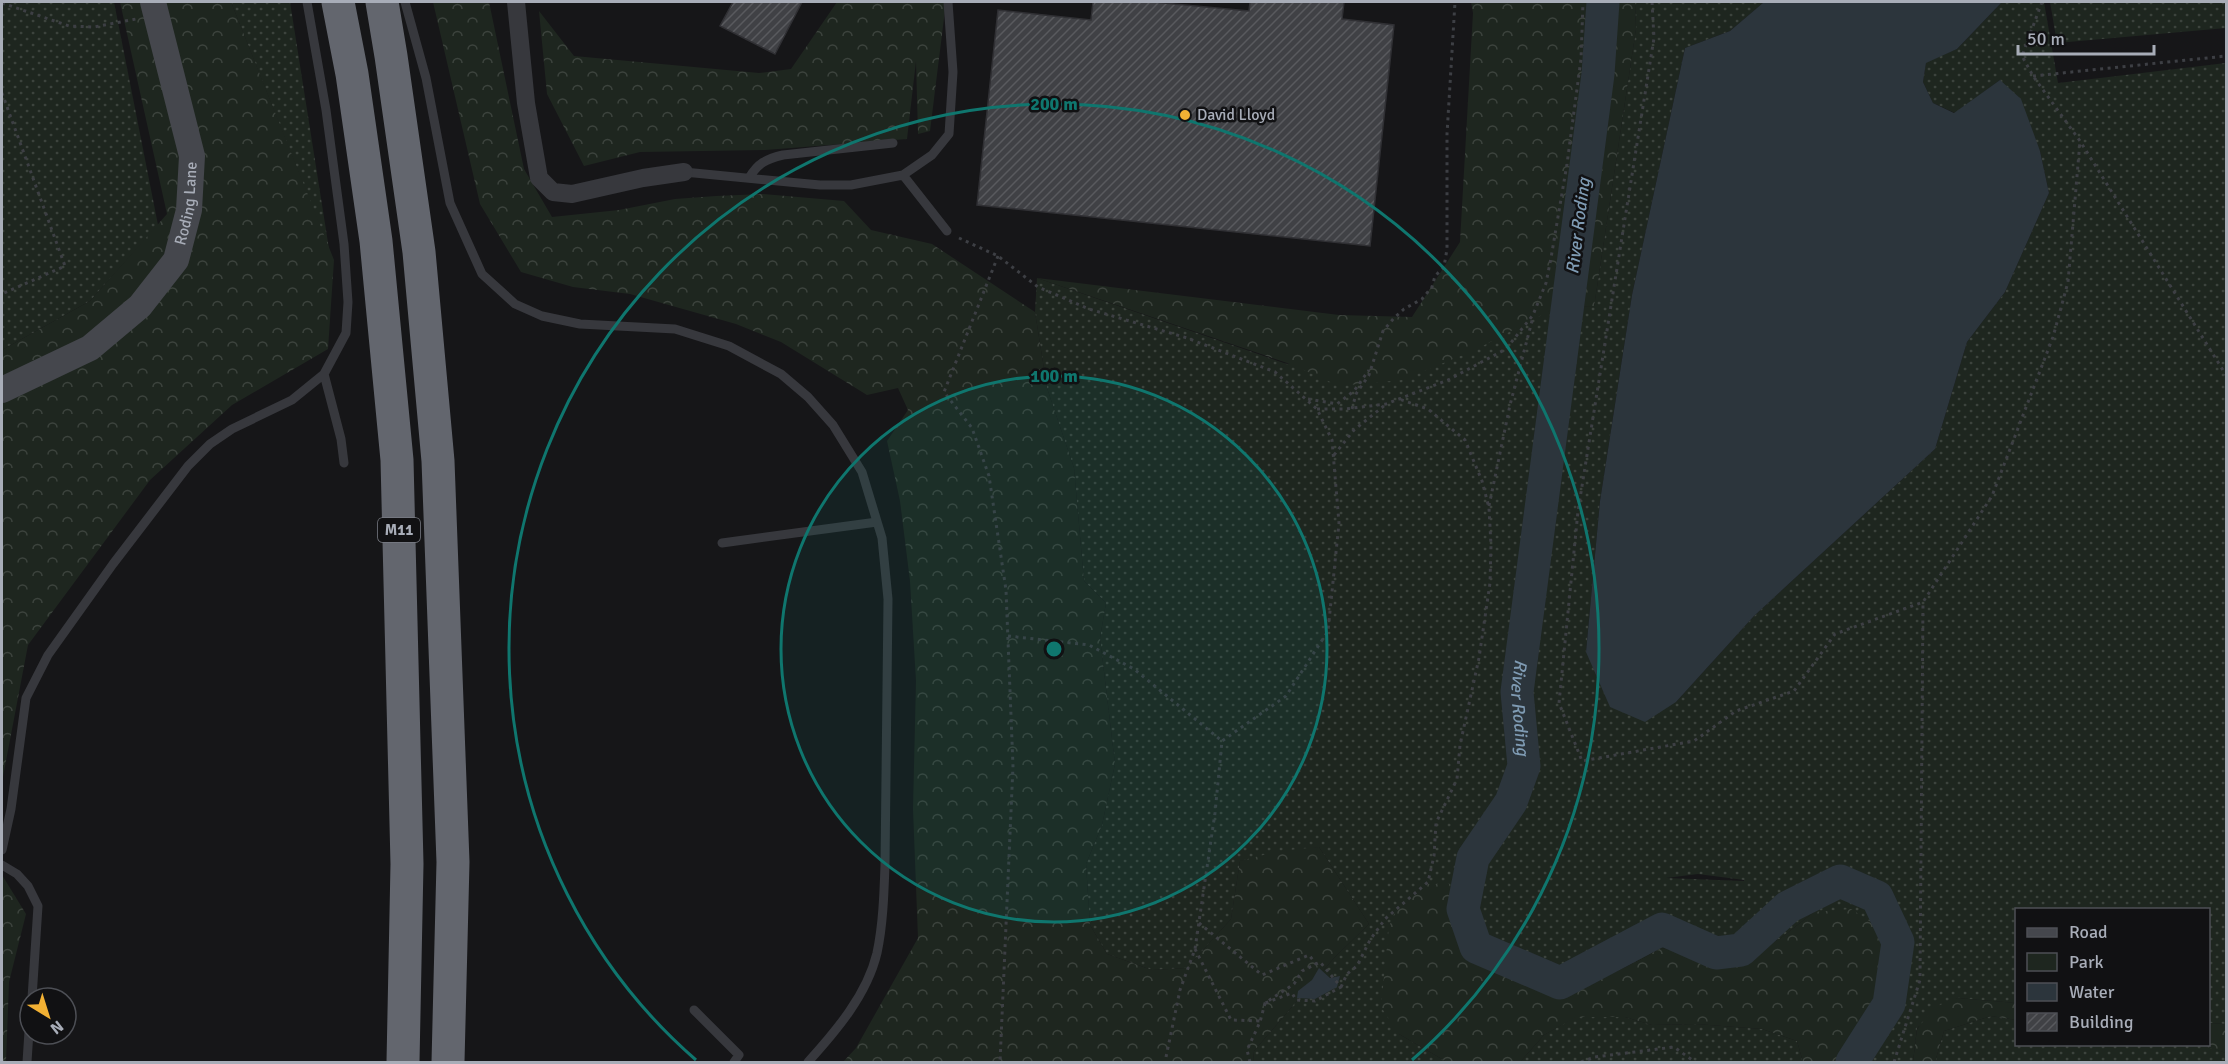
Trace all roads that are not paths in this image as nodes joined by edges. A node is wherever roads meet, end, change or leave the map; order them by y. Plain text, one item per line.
1 (307, 2) edge
2 (338, 2) edge
3 (382, 2) edge
4 (405, 2) edge
5 (516, 2) edge
6 (948, 2) edge
7 (154, 8) edge
8 (893, 143) dead end
9 (684, 172) joint
10 (903, 175) junction
11 (749, 178) junction
12 (947, 231) road end
13 (324, 374) junction
14 (2, 390) edge
15 (344, 463) dead end
16 (877, 522) junction
17 (722, 543) dead end
18 (2, 850) edge
19 (2, 865) edge
20 (33, 986) edge
21 (694, 1010) dead end
22 (28, 1046) edge
23 (27, 1062) edge
24 (403, 1062) edge
25 (448, 1062) edge
26 (734, 1062) edge
27 (808, 1062) edge

1 - 13 lane
2 - 24 highway, M11
3 - 25 highway, M11
4 - 16 lane
5 - 9 street
6 - 10 lane
7 - 14 street, Roding Lane
8 - 11 lane
9 - 11 lane
10 - 11 lane
10 - 12 lane
13 - 15 lane
13 - 18 lane
16 - 17 lane
16 - 27 lane
19 - 20 lane
21 - 26 lane
22 - 23 lane

